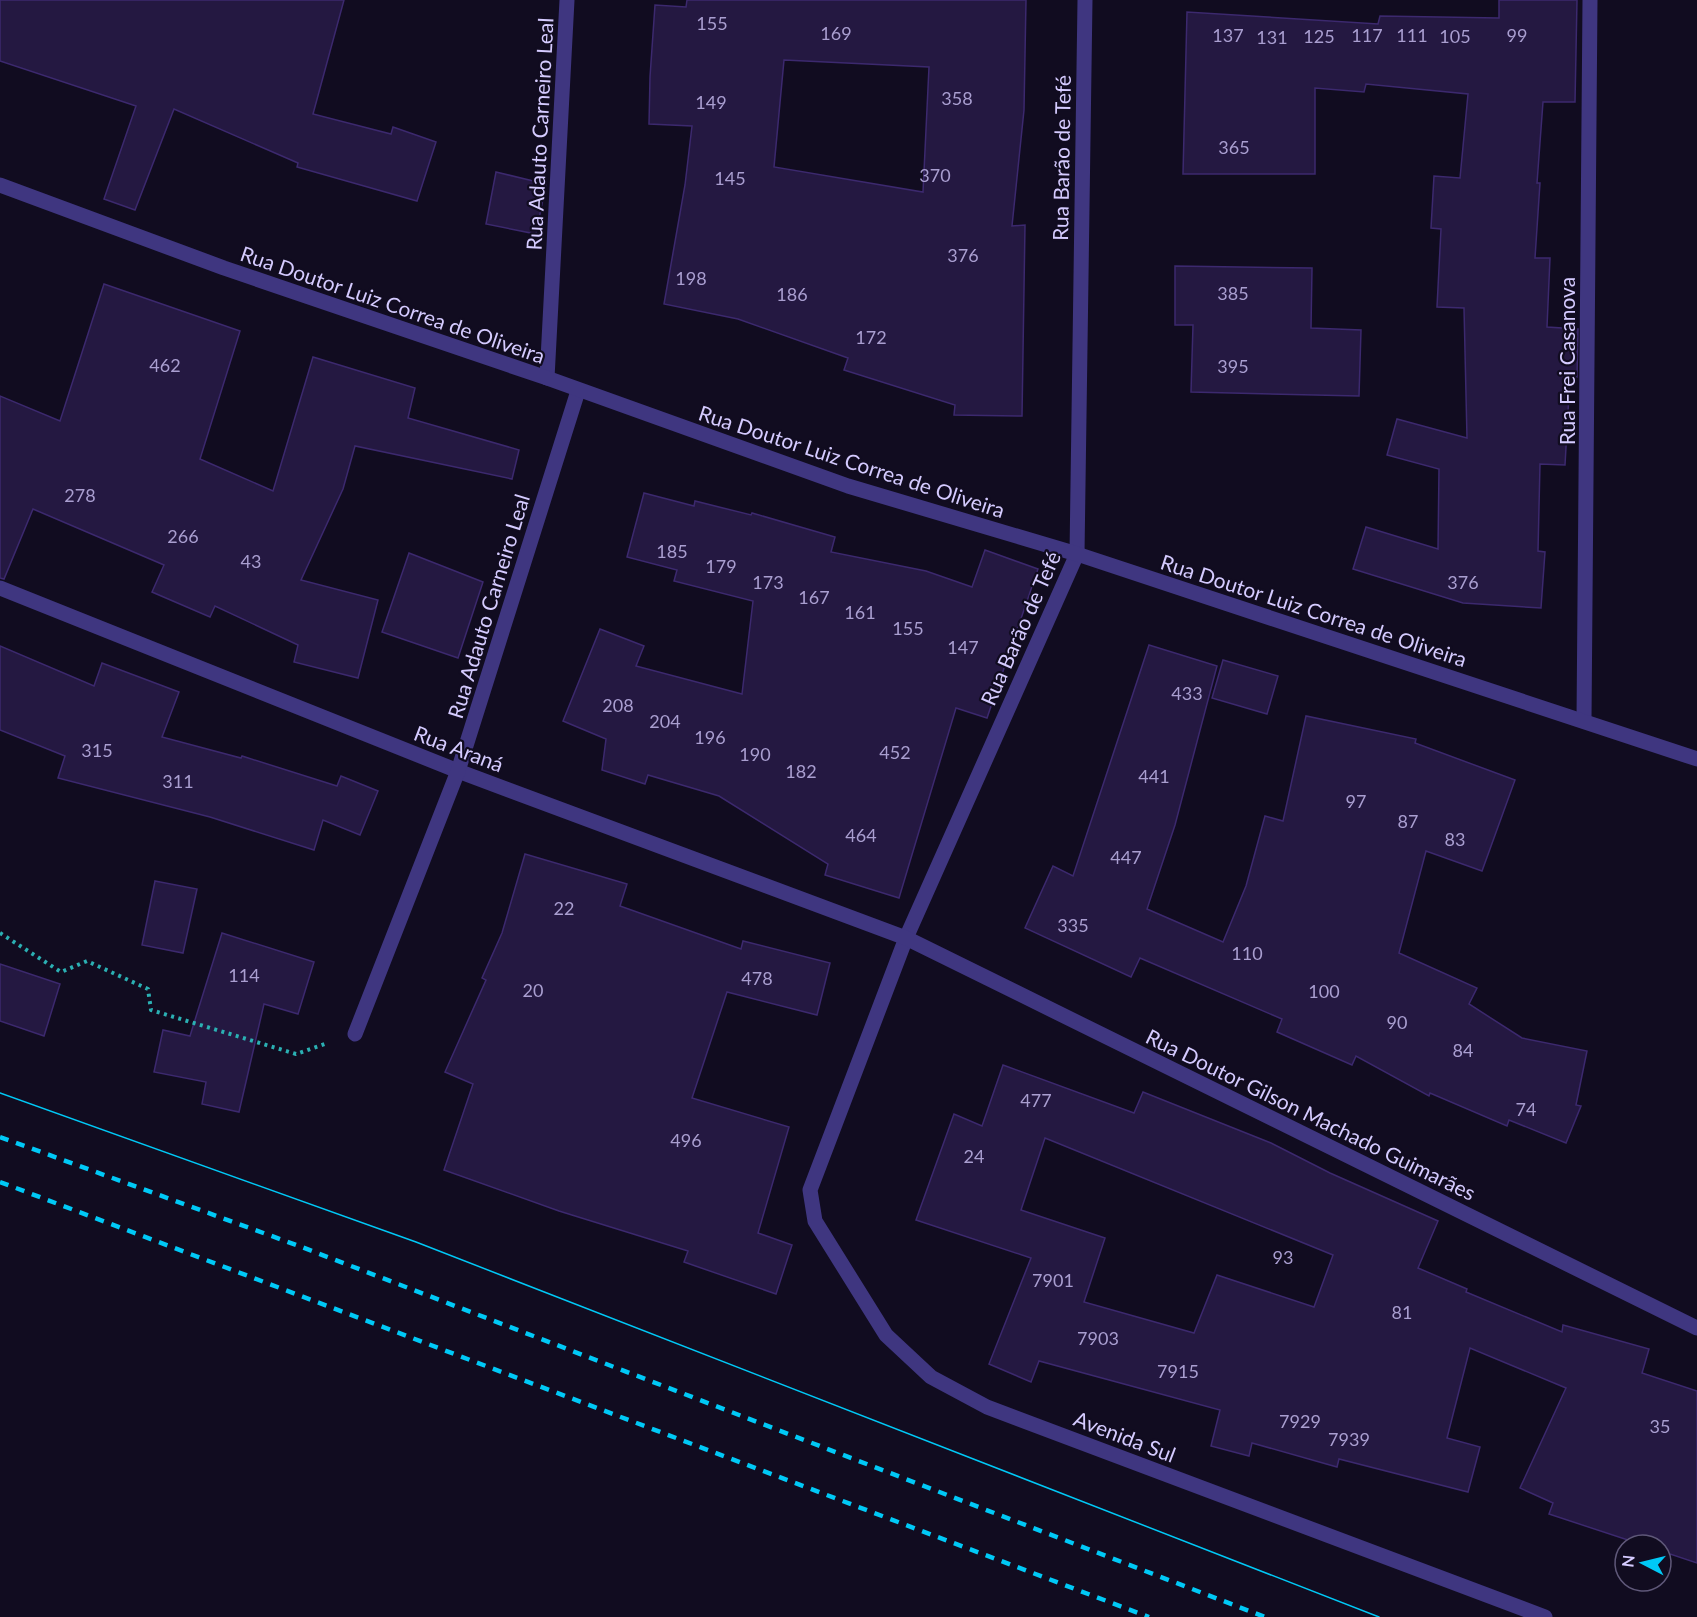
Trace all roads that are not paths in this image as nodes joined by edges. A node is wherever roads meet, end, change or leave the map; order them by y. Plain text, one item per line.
1 (567, 0) edge
2 (1085, 0) edge
3 (1590, 0) edge
4 (0, 185) edge
5 (547, 378) junction
6 (578, 391) junction
7 (1077, 554) junction
8 (0, 588) edge
9 (1584, 721) junction
10 (1697, 759) edge
11 (458, 771) junction
12 (906, 938) junction
13 (355, 1034) road end
14 (818, 1165) joint
15 (1697, 1328) edge
16 (1545, 1617) edge

1 - 5 street, Rua Adauto Carneiro Leal
2 - 7 street, Rua Barão de Tefé
3 - 9 street, Rua Frei Casanova
4 - 5 street, Rua Doutor Luiz Correa de Oliveira
5 - 6 street, Rua Doutor Luiz Correa de Oliveira
6 - 7 street, Rua Doutor Luiz Correa de Oliveira
6 - 11 street, Rua Adauto Carneiro Leal
7 - 9 street, Rua Doutor Luiz Correa de Oliveira
7 - 12 street, Rua Barão de Tefé
8 - 11 street, Rua Araná
9 - 10 street, Rua Doutor Luiz Correa de Oliveira
11 - 12 street, Rua Araná
11 - 13 street, Rua Adauto Carneiro Leal
12 - 14 street, Rua Barão de Tefé
12 - 15 street, Rua Doutor Gilson Machado Guimarães
14 - 16 street, Avenida Sul

